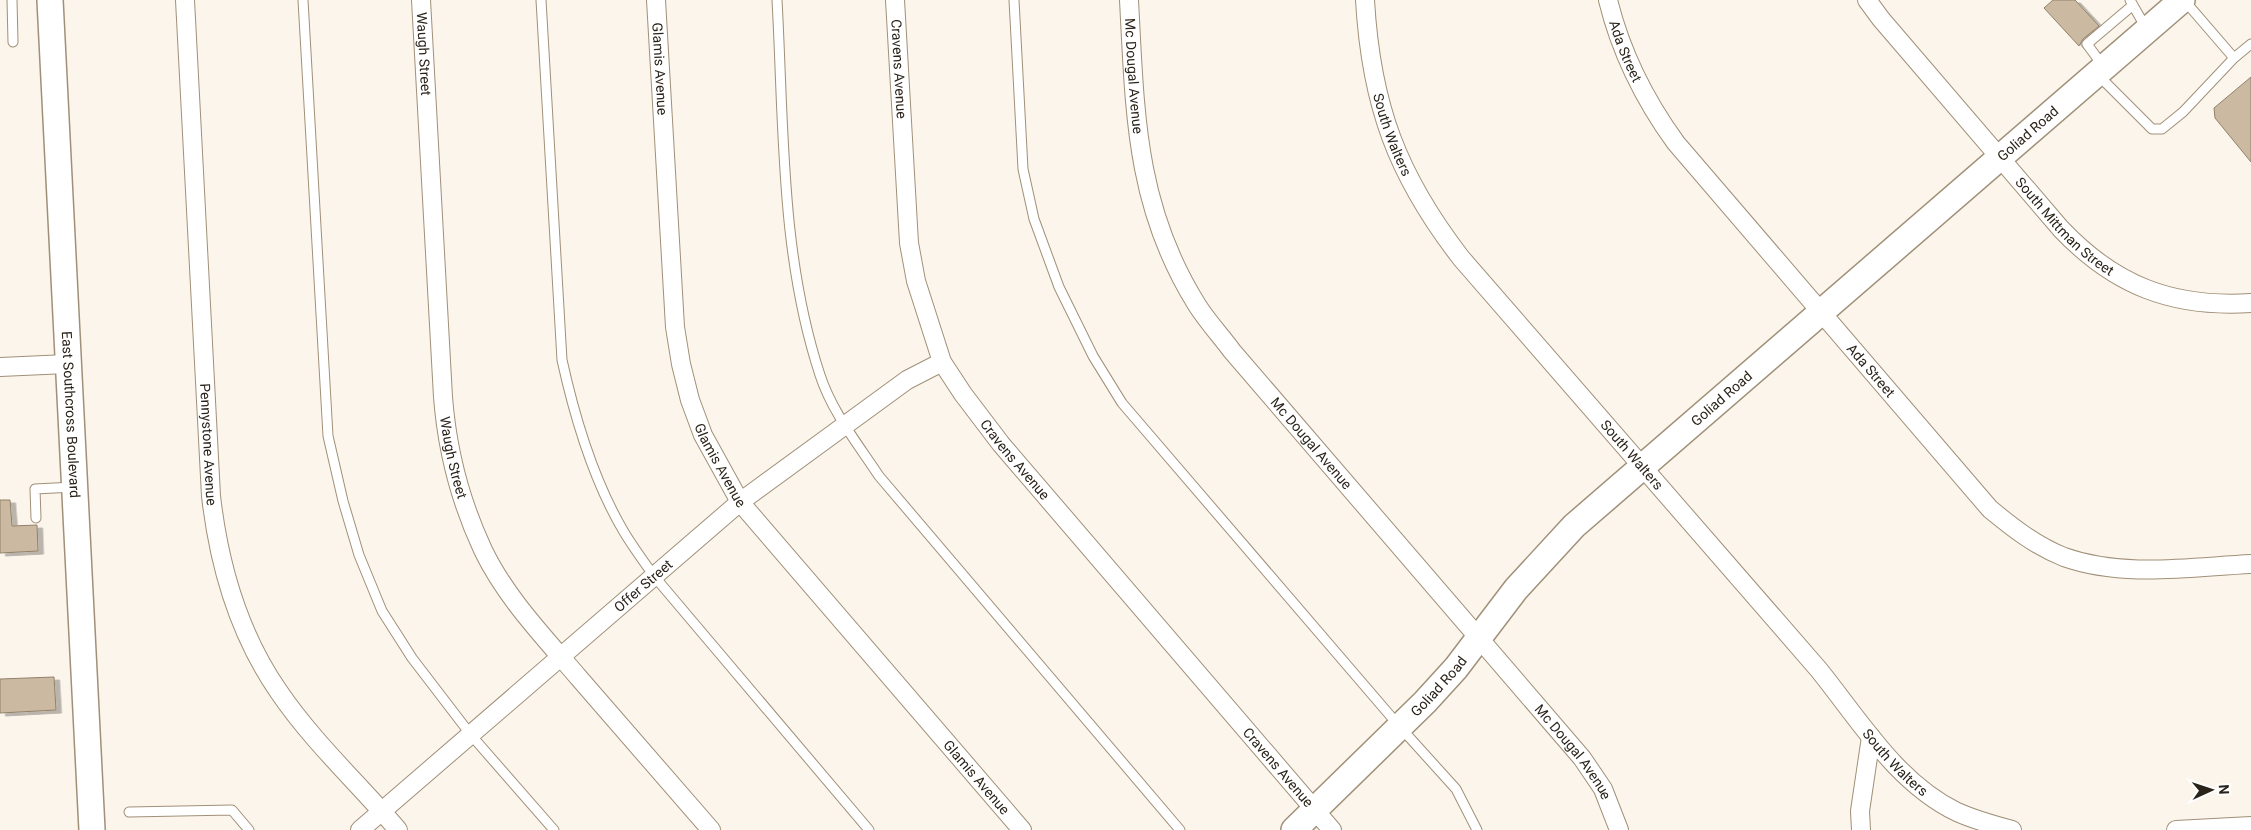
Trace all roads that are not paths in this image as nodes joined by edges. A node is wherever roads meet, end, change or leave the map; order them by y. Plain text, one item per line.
1 (12, 0) edge
2 (50, 0) edge
3 (185, 0) edge
4 (303, 0) edge
5 (421, 0) edge
6 (541, 0) edge
7 (656, 0) edge
8 (777, 0) edge
9 (895, 0) edge
10 (1014, 0) edge
11 (1129, 0) edge
12 (1365, 0) edge
13 (1608, 0) edge
14 (1867, 0) edge
15 (2183, 0) edge
16 (2132, 2) edge
17 (2147, 30) junction
18 (13, 42) dead end
19 (2251, 44) edge
20 (2234, 58) junction
21 (2101, 71) junction
22 (2000, 159) junction
23 (2251, 303) edge
24 (1821, 313) junction
25 (942, 362) junction
26 (67, 364) junction
27 (0, 367) edge
28 (844, 425) junction
29 (1641, 466) junction
30 (74, 486) junction
31 (740, 502) junction
32 (36, 518) dead end
33 (2251, 564) edge
34 (654, 576) junction
35 (1478, 637) junction
36 (561, 657) junction
37 (1400, 727) junction
38 (471, 735) junction
39 (1871, 738) junction
40 (1315, 810) junction
41 (382, 811) junction
42 (129, 812) dead end
43 (2251, 826) edge
44 (92, 830) edge
45 (249, 830) edge
46 (360, 830) edge
47 (398, 830) edge
48 (554, 830) edge
49 (711, 830) edge
50 (869, 830) edge
51 (1022, 830) edge
52 (1180, 830) edge
53 (1294, 830) edge
54 (1332, 830) edge
55 (1477, 830) edge
56 (1619, 830) edge
57 (1861, 830) edge
58 (2012, 830) edge
59 (2176, 830) edge

1 - 18 lane
2 - 26 main road, East Southcross Boulevard
3 - 41 street, Pennystone Avenue
4 - 38 lane
5 - 36 street, Waugh Street
6 - 34 lane
7 - 31 street, Glamis Avenue
8 - 28 lane
9 - 25 street, Cravens Avenue
10 - 37 lane
11 - 35 street, Mc Dougal Avenue
12 - 29 street, South Walters
13 - 24 street, Ada Street
14 - 22 street, South Mittman Street
15 - 17 main road, Goliad Road
15 - 20 lane
16 - 17 lane
16 - 21 lane
17 - 21 main road, Goliad Road
19 - 20 lane
20 - 21 lane
21 - 22 main road, Goliad Road
22 - 23 street, South Mittman Street
22 - 24 main road, Goliad Road
24 - 29 main road, Goliad Road
24 - 33 street, Ada Street
25 - 28 street, Offer Street
25 - 40 street, Cravens Avenue
26 - 27 street
26 - 30 main road, East Southcross Boulevard
28 - 31 street, Offer Street
28 - 52 lane
29 - 35 main road, Goliad Road
29 - 39 street, South Walters
30 - 32 lane
30 - 44 main road, East Southcross Boulevard
31 - 34 street, Offer Street
31 - 51 street, Glamis Avenue
34 - 36 street, Offer Street
34 - 50 lane
35 - 37 main road, Goliad Road
35 - 56 street, Mc Dougal Avenue
36 - 38 street, Offer Street
36 - 49 street, Waugh Street
37 - 40 main road, Goliad Road
37 - 55 lane
38 - 41 street, Offer Street
38 - 48 lane
39 - 57 street
39 - 58 street, South Walters
40 - 53 main road, Goliad Road
40 - 54 street, Cravens Avenue
41 - 46 street, Offer Street
41 - 47 street, Pennystone Avenue
42 - 45 lane
43 - 59 street

